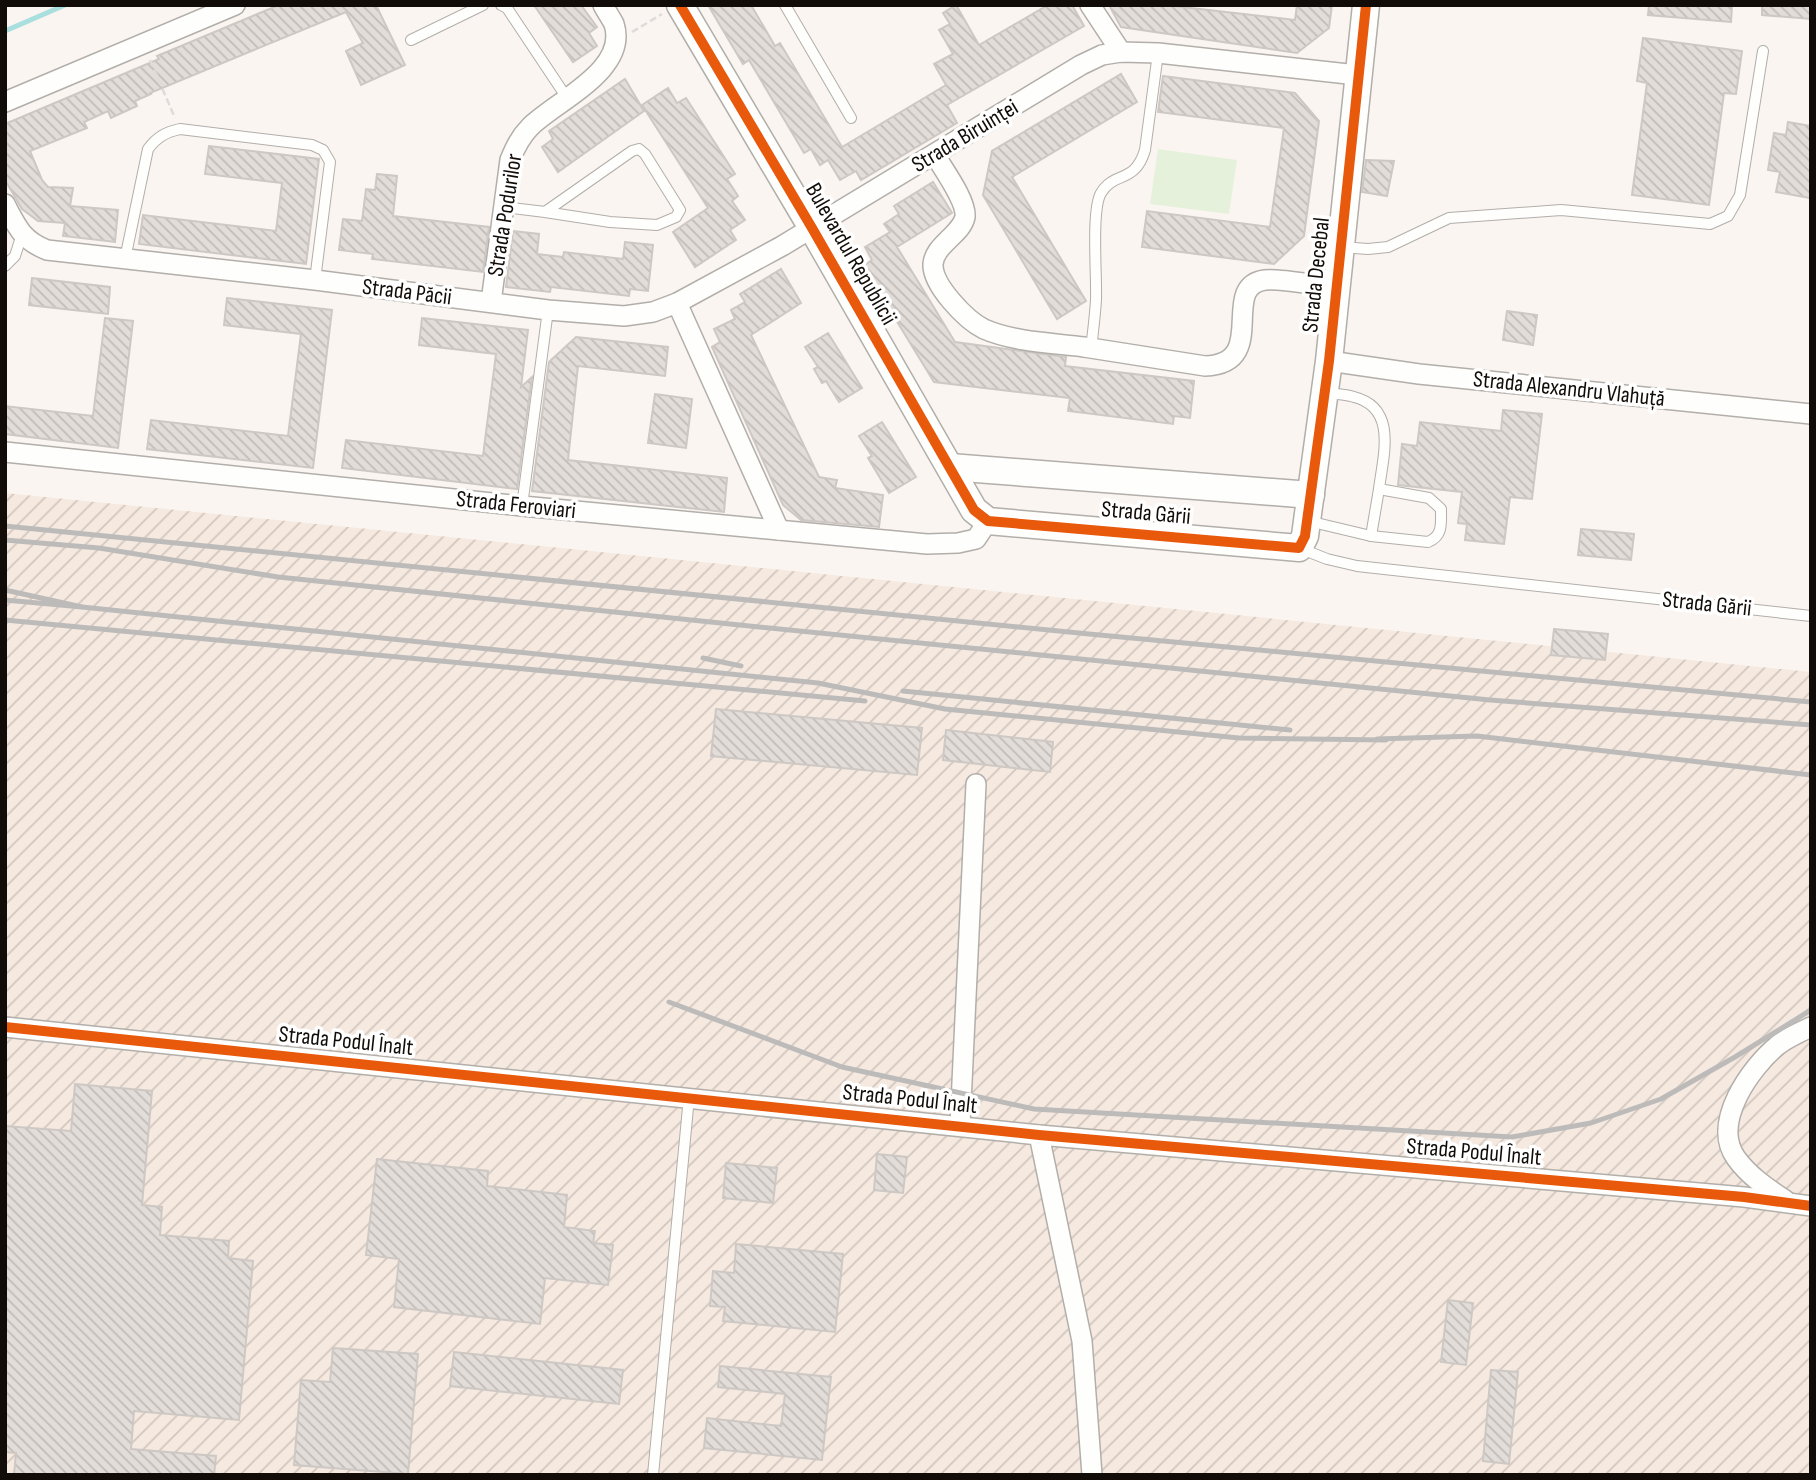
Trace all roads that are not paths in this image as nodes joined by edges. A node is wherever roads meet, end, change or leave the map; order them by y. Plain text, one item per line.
1 (234, 5) edge
2 (483, 5) edge
3 (501, 5) edge
4 (603, 5) edge
5 (785, 5) edge
6 (1090, 5) edge
7 (1366, 5) edge
8 (674, 8) edge
9 (411, 40) dead end
10 (1763, 51) dead end
11 (1121, 52) junction
12 (1158, 52) junction
13 (1357, 75) junction
14 (567, 98) junction
15 (5, 102) edge
16 (851, 118) dead end
17 (935, 155) junction
18 (5, 204) edge
19 (504, 207) junction
20 (545, 212) junction
21 (812, 228) junction
22 (22, 234) junction
23 (1341, 247) junction
24 (125, 260) junction
25 (5, 267) edge
26 (315, 280) junction
27 (1336, 287) junction
28 (491, 302) junction
29 (677, 303) junction
30 (548, 310) junction
31 (1091, 349) junction
32 (1329, 361) junction
33 (1325, 393) junction
34 (1811, 414) edge
35 (5, 452) edge
36 (950, 467) junction
37 (1379, 489) junction
38 (1311, 495) junction
39 (522, 506) junction
40 (988, 521) junction
41 (1307, 521) junction
42 (779, 530) junction
43 (1371, 536) junction
44 (1299, 548) junction
45 (1811, 616) edge
46 (976, 784) dead end
47 (5, 1027) edge
48 (1811, 1027) edge
49 (690, 1097) junction
50 (960, 1125) junction
51 (1040, 1135) junction
52 (1789, 1203) junction
53 (1811, 1206) edge
54 (653, 1475) edge
55 (1092, 1475) edge

1 - 15 street
2 - 9 lane
3 - 14 lane
4 - 14 street, Strada Podurilor
5 - 16 lane
6 - 11 street
7 - 13 street, Strada Decebal
8 - 21 street, Bulevardul Republicii
10 - 23 lane
11 - 12 street, Strada Biruinței
11 - 17 street, Strada Biruinței
12 - 13 street, Strada Biruinței
12 - 31 lane
13 - 23 street, Strada Decebal
14 - 19 street, Strada Podurilor
17 - 21 street, Strada Biruinței
17 - 31 street
18 - 22 street
19 - 20 lane
19 - 28 street, Strada Podurilor
20 - 20 lane
21 - 29 street, Strada Păcii
21 - 36 street, Bulevardul Republicii
22 - 24 street, Strada Păcii
22 - 25 lane
23 - 27 street, Strada Decebal
24 - 26 street, Strada Păcii
24 - 26 lane
26 - 28 street, Strada Păcii
27 - 31 street
27 - 32 street, Strada Decebal
28 - 30 street, Strada Păcii
29 - 30 street, Strada Păcii
29 - 42 street
30 - 39 lane
32 - 33 street, Strada Decebal
32 - 34 street, Strada Alexandru Vlahuță
33 - 37 lane
33 - 38 street, Strada Decebal
35 - 39 street, Strada Feroviari
36 - 38 street, Strada Gării
36 - 40 street, Bulevardul Republicii
37 - 43 lane
37 - 43 lane
38 - 41 street, Strada Decebal
39 - 42 street, Strada Feroviari
40 - 42 street
40 - 44 street, Strada Gării
41 - 43 lane
41 - 44 street, Strada Decebal
44 - 45 lane, Strada Gării
46 - 50 street
47 - 49 street, Strada Podul Înalt
48 - 52 street, Strada Podul Înalt
49 - 50 street, Strada Podul Înalt
49 - 54 lane
50 - 51 street, Strada Podul Înalt
51 - 52 street, Strada Podul Înalt
51 - 55 street
52 - 53 street, Strada Podul Înalt

